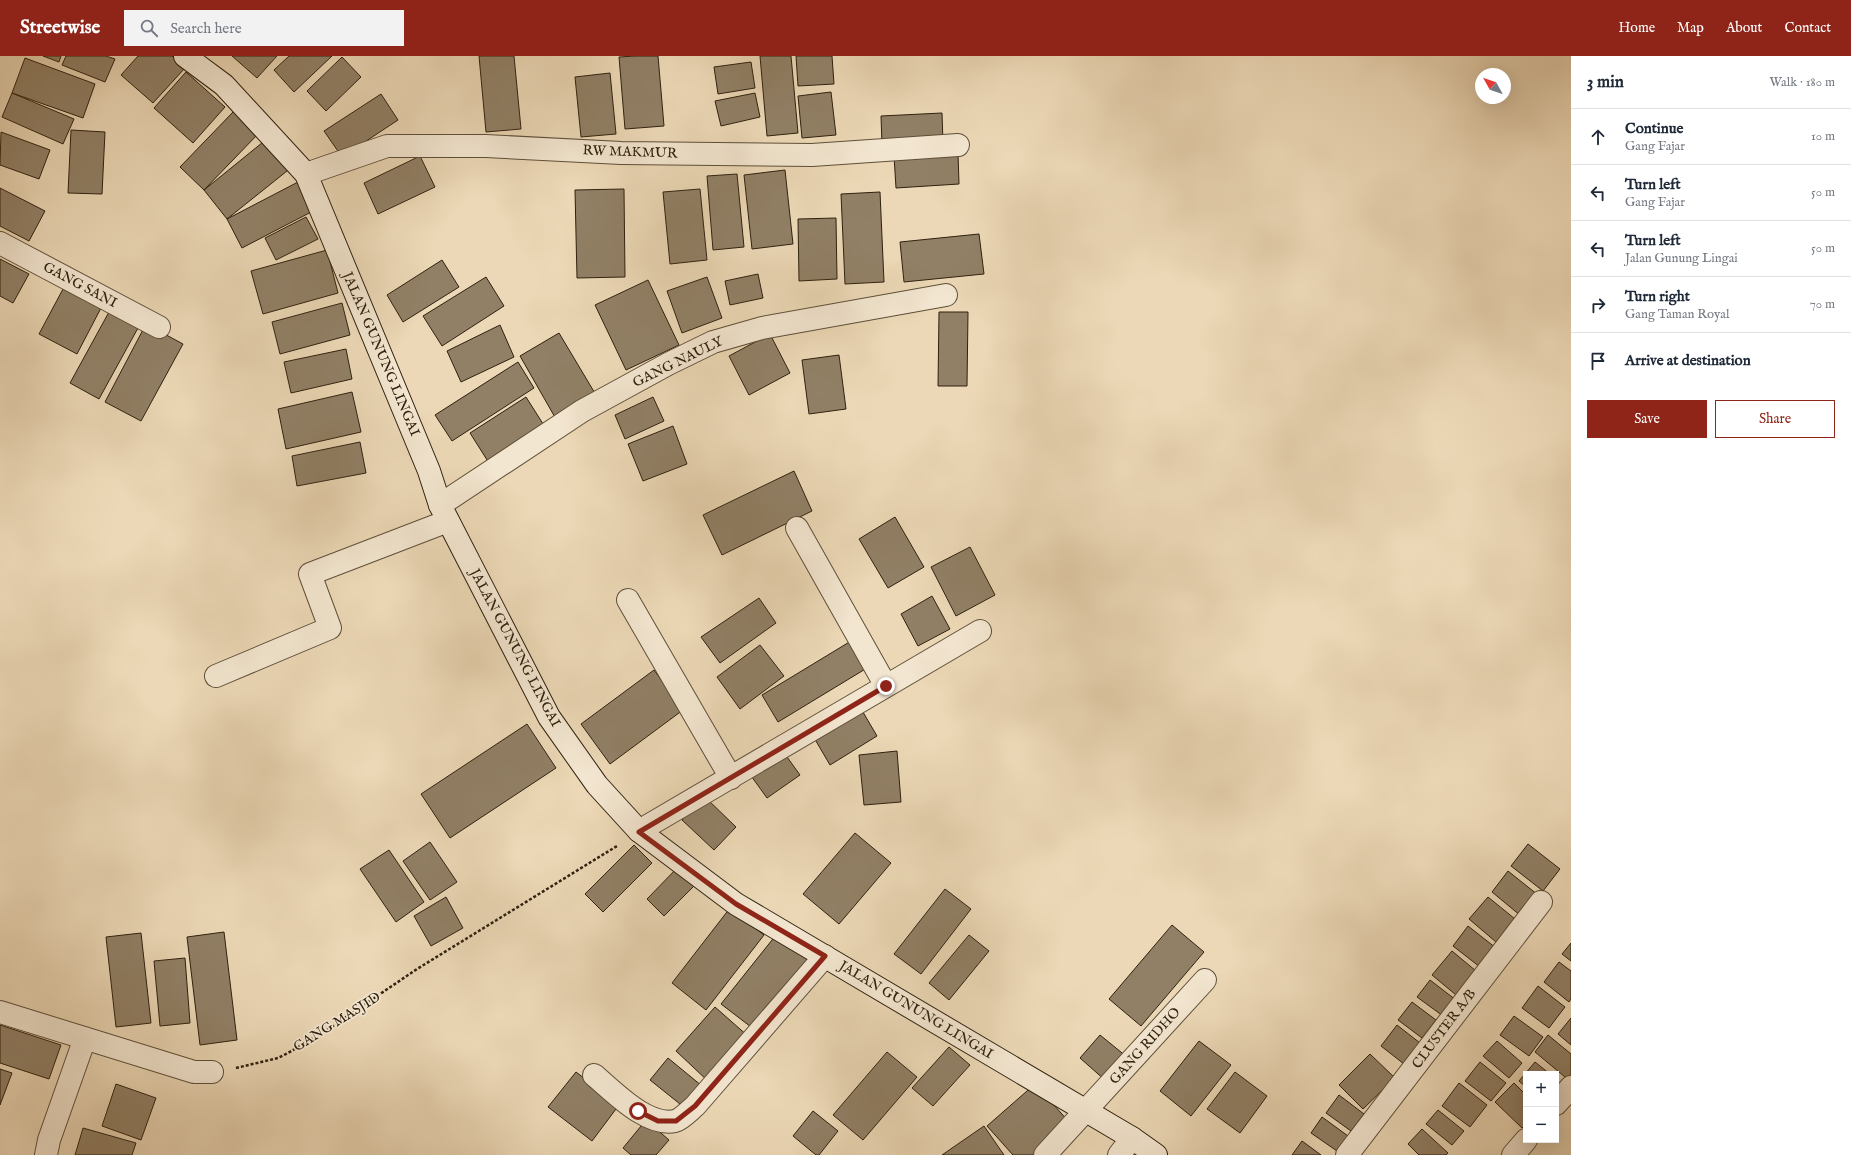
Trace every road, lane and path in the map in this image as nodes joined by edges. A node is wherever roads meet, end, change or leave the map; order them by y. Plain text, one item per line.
1 (185, 56) edge
2 (958, 145) dead end
3 (306, 174) junction
4 (0, 243) edge
5 (946, 296) dead end
6 (159, 327) dead end
7 (444, 513) junction
8 (797, 528) dead end
9 (628, 600) dead end
10 (980, 631) dead end
11 (216, 676) dead end
12 (886, 686) junction
13 (731, 778) junction
14 (639, 832) junction
15 (1541, 902) dead end
16 (825, 956) junction
17 (1205, 980) dead end
18 (0, 1012) edge
19 (85, 1038) junction
20 (212, 1072) joint
21 (594, 1075) dead end
22 (1571, 1087) edge
23 (1559, 1101) edge
24 (1085, 1111) junction
25 (1523, 1143) edge
26 (1125, 1147) edge
27 (46, 1155) edge
28 (1045, 1155) edge
29 (1156, 1155) edge
30 (1347, 1155) edge
31 (1513, 1155) edge

1 - 3 street, JALAN GUNUNG LINGAI
2 - 3 street, RW MAKMUR
3 - 7 street, JALAN GUNUNG LINGAI
4 - 6 street, GANG SANI
5 - 7 street, GANG NAULY
7 - 11 street, GANG NAULY
7 - 14 street, JALAN GUNUNG LINGAI
8 - 12 street
9 - 13 street
10 - 12 street
12 - 13 street
13 - 14 street
14 - 16 street, JALAN GUNUNG LINGAI
14 - 20 path, GANG MASJID
15 - 30 street, CLUSTER A/B
16 - 21 street
16 - 24 street, JALAN GUNUNG LINGAI
17 - 24 street, GANG RIDHO
18 - 19 street
19 - 20 street
19 - 27 street
22 - 23 street
24 - 26 street, JALAN GUNUNG LINGAI
24 - 28 street, GANG RIDHO
25 - 31 street
26 - 29 street, JALAN GUNUNG LINGAI

